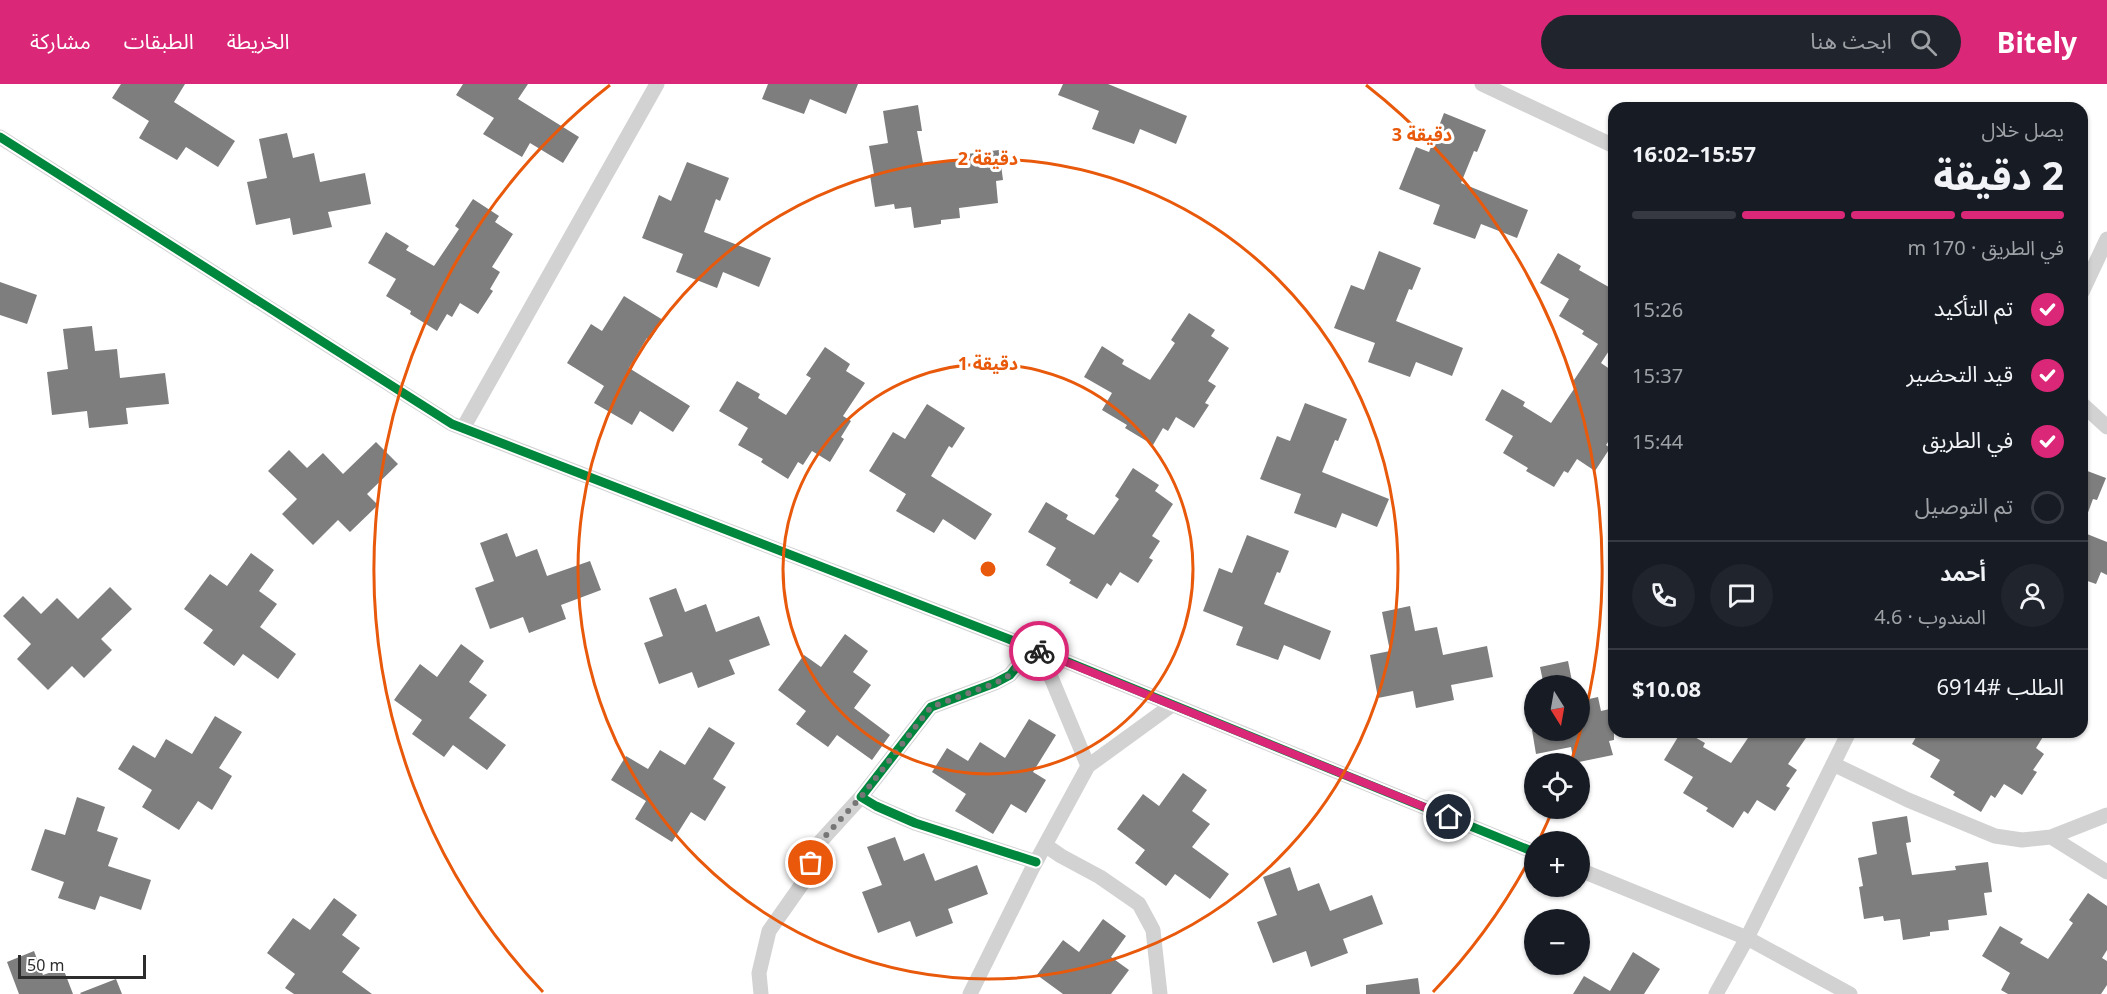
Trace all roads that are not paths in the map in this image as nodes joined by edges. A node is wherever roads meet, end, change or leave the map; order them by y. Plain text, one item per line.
1 (657, 84) edge
2 (1482, 84) edge
3 (0, 137) edge
4 (1608, 143) edge
5 (2106, 242) edge
6 (2088, 280) edge
7 (2088, 410) edge
8 (464, 428) junction
9 (2107, 428) edge
10 (1036, 650) junction
11 (1172, 705) junction
12 (1846, 738) edge
13 (1833, 764) junction
14 (1088, 766) junction
15 (861, 797) junction
16 (2107, 815) edge
17 (2051, 837) junction
18 (1045, 845) junction
19 (1524, 848) edge
20 (1036, 862) junction
21 (2107, 872) edge
22 (1590, 874) edge
23 (1747, 938) junction
24 (760, 994) edge
25 (970, 994) edge
26 (1160, 994) edge
27 (1716, 994) edge
28 (1850, 994) edge

1 - 8 street
2 - 4 street
3 - 8 street
5 - 6 street
7 - 9 street
8 - 10 street
10 - 11 street
10 - 14 street
10 - 15 street
11 - 14 street
11 - 19 street
12 - 13 street
13 - 17 street
13 - 23 street
14 - 18 street
15 - 20 street
15 - 24 street
16 - 17 street
17 - 21 street
18 - 20 street
18 - 26 street
20 - 25 street
22 - 23 street
23 - 27 street
23 - 28 street

